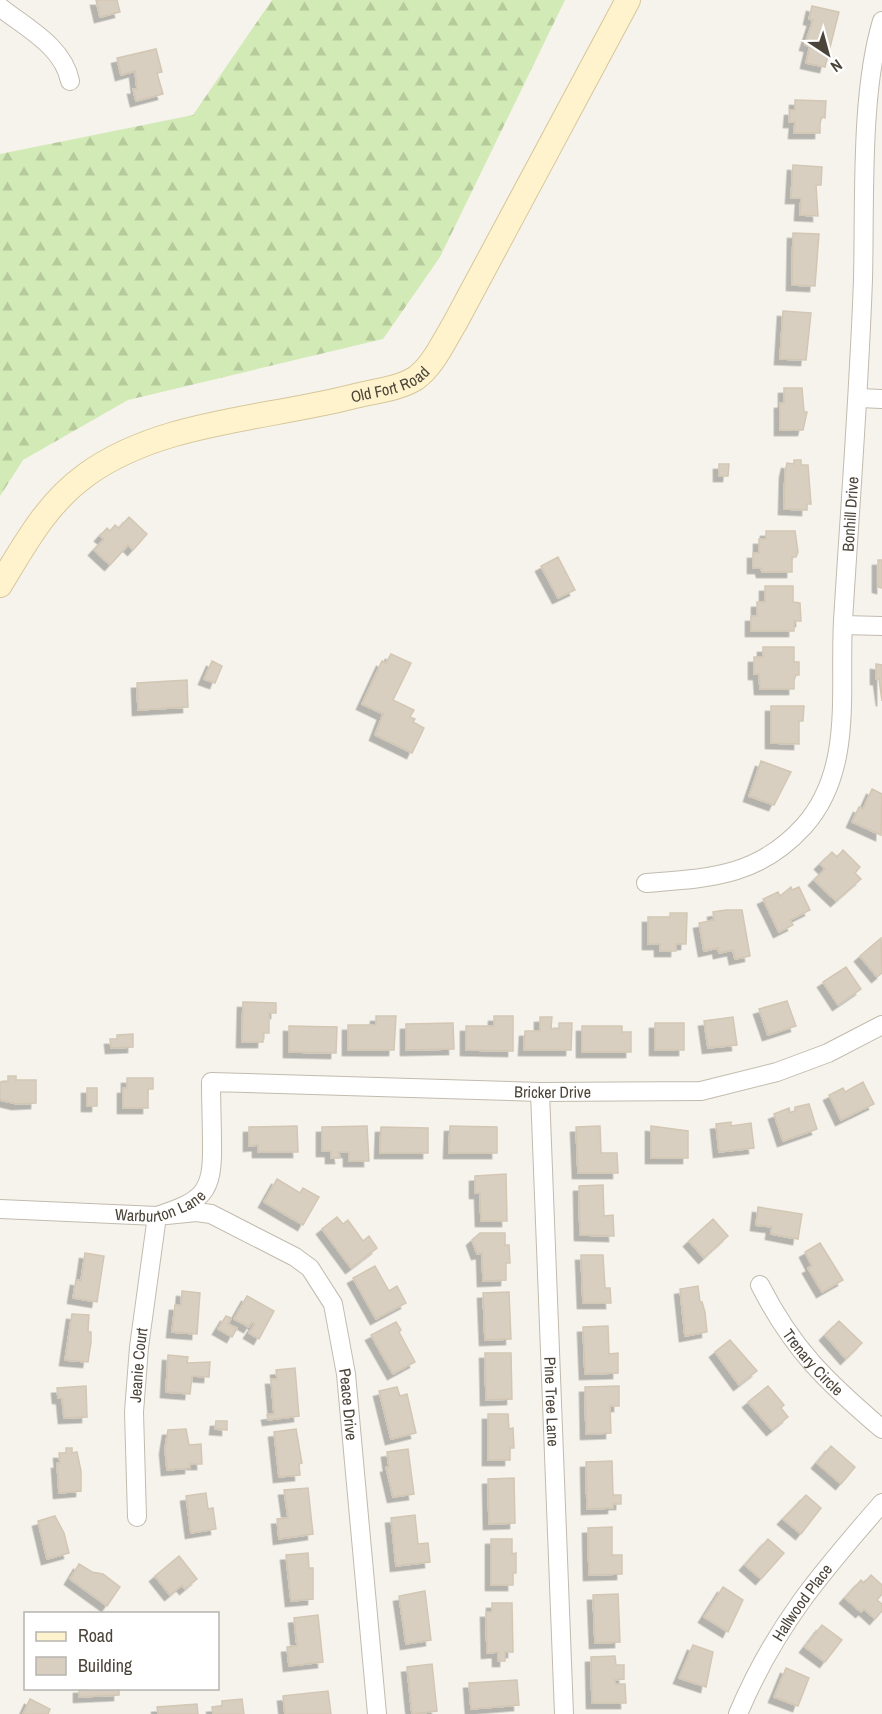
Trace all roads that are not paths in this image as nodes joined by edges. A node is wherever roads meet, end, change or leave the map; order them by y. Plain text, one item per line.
1 (628, 0) edge
2 (0, 7) edge
3 (882, 21) edge
4 (70, 81) dead end
5 (874, 178) edge
6 (859, 398) junction
7 (882, 399) edge
8 (0, 585) edge
9 (843, 625) junction
10 (882, 626) edge
11 (646, 883) dead end
12 (882, 1025) edge
13 (211, 1082) joint
14 (540, 1092) junction
15 (0, 1209) edge
16 (157, 1216) junction
17 (760, 1285) dead end
18 (882, 1429) edge
19 (882, 1503) edge
20 (137, 1517) dead end
21 (377, 1714) edge
22 (564, 1714) edge
23 (738, 1714) edge

1 - 8 main road, Old Fort Road
2 - 4 street
3 - 5 street, Bonhill Drive
5 - 6 street, Bonhill Drive
6 - 7 street
6 - 9 street, Bonhill Drive
9 - 10 street
9 - 11 street, Bonhill Drive
12 - 14 street, Bricker Drive
13 - 14 street, Bricker Drive
13 - 16 street, Warburton Lane
14 - 22 street, Pine Tree Lane
15 - 16 street, Warburton Lane
16 - 20 street, Jeanie Court
16 - 21 street, Peace Drive
17 - 18 street, Trenary Circle
19 - 23 street, Hallwood Place

